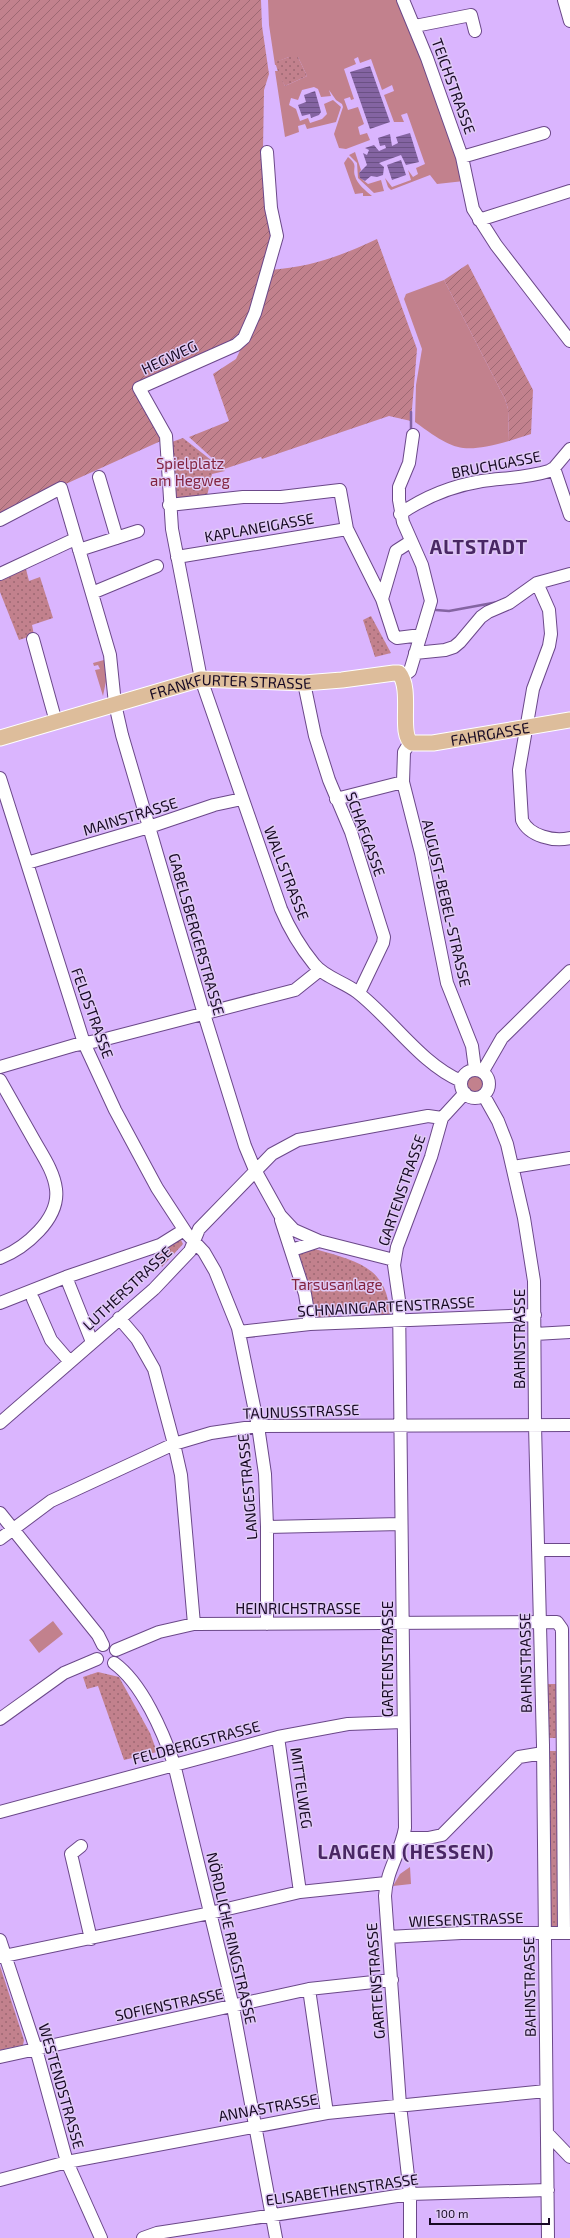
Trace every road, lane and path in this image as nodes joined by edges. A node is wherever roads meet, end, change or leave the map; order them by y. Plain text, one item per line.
1 (403, 0) edge
2 (564, 0) edge
3 (570, 21) edge
4 (415, 26) junction
5 (475, 31) dead end
6 (544, 133) dead end
7 (267, 152) dead end
8 (462, 157) junction
9 (570, 190) edge
10 (479, 220) junction
11 (570, 341) edge
12 (413, 435) dead end
13 (570, 449) edge
14 (554, 468) junction
15 (99, 477) dead end
16 (169, 504) junction
17 (400, 514) junction
18 (570, 515) edge
19 (0, 520) edge
20 (347, 529) junction
21 (138, 531) dead end
22 (75, 538) junction
23 (117, 538) junction
24 (408, 543) junction
25 (79, 550) junction
26 (177, 557) junction
27 (157, 566) dead end
28 (0, 574) edge
29 (570, 574) edge
30 (537, 583) junction
31 (92, 593) junction
32 (382, 599) junction
33 (421, 635) junction
34 (33, 639) dead end
35 (415, 653) junction
36 (201, 679) junction
37 (403, 679) junction
38 (304, 683) junction
39 (115, 704) junction
40 (570, 720) edge
41 (56, 722) junction
42 (527, 727) junction
43 (0, 738) edge
44 (410, 742) junction
45 (0, 778) edge
46 (403, 782) junction
47 (242, 799) junction
48 (336, 799) junction
49 (149, 827) junction
50 (570, 838) edge
51 (26, 863) junction
52 (320, 970) junction
53 (570, 971) edge
54 (359, 993) junction
55 (204, 1014) junction
56 (84, 1043) junction
57 (0, 1067) edge
58 (479, 1070) junction
59 (0, 1080) edge
60 (461, 1081) junction
61 (465, 1093) junction
62 (484, 1096) junction
63 (442, 1118) junction
64 (570, 1158) edge
65 (513, 1167) junction
66 (255, 1170) junction
67 (280, 1215) junction
68 (184, 1230) junction
69 (194, 1241) junction
70 (319, 1241) junction
71 (292, 1250) junction
72 (0, 1258) edge
73 (394, 1260) junction
74 (66, 1277) junction
75 (33, 1298) dead end
76 (0, 1303) edge
77 (535, 1315) junction
78 (119, 1318) junction
79 (398, 1320) junction
80 (310, 1324) junction
81 (239, 1332) junction
82 (570, 1332) edge
83 (535, 1334) junction
84 (92, 1342) junction
85 (70, 1362) junction
86 (0, 1423) edge
87 (400, 1425) junction
88 (535, 1425) junction
89 (570, 1425) edge
90 (258, 1426) junction
91 (174, 1444) junction
92 (0, 1513) edge
93 (401, 1524) junction
94 (267, 1527) junction
95 (13, 1530) junction
96 (0, 1540) edge
97 (538, 1550) junction
98 (570, 1550) edge
99 (540, 1622) junction
100 (194, 1624) junction
101 (267, 1624) junction
102 (404, 1624) junction
103 (103, 1645) junction
104 (116, 1650) junction
105 (96, 1659) junction
106 (114, 1663) junction
107 (0, 1719) edge
108 (403, 1722) junction
109 (278, 1737) junction
110 (543, 1753) junction
111 (174, 1764) junction
112 (0, 1812) edge
113 (403, 1838) junction
114 (81, 1846) dead end
115 (386, 1883) junction
116 (300, 1892) junction
117 (210, 1913) junction
118 (544, 1933) junction
119 (567, 1933) edge
120 (388, 1938) junction
121 (91, 1939) junction
122 (0, 1940) edge
123 (3, 1957) edge
124 (392, 1980) junction
125 (309, 1989) junction
126 (233, 2007) junction
127 (36, 2049) junction
128 (0, 2057) edge
129 (546, 2091) junction
130 (400, 2106) junction
131 (326, 2113) junction
132 (254, 2125) junction
133 (547, 2134) junction
134 (570, 2157) edge
135 (67, 2162) junction
136 (0, 2180) edge
137 (548, 2190) junction
138 (410, 2194) junction
139 (272, 2215) junction
140 (101, 2238) edge
141 (143, 2238) edge
142 (276, 2238) edge
143 (410, 2238) edge
144 (548, 2238) edge

1 - 4 street, TEICHSTRASSE
2 - 3 street
4 - 5 street, TEICHSTRASSE
4 - 8 street, TEICHSTRASSE
6 - 8 street, TEICHSTRASSE
7 - 16 street, HEGWEG
8 - 10 street, TEICHSTRASSE
9 - 10 street
10 - 11 street, TEICHSTRASSE
12 - 17 street
13 - 14 street
14 - 17 street, BRUCHGASSE
14 - 18 street
15 - 23 street
16 - 20 street
16 - 26 street, HEGWEG
17 - 24 street
19 - 22 street, GABELSBERGERSTRASSE
20 - 26 street, KAPLANEIGASSE
20 - 32 street
21 - 23 street
22 - 25 street, GABELSBERGERSTRASSE
22 - 28 street
23 - 25 street
24 - 32 street
24 - 33 street
25 - 31 street, GABELSBERGERSTRASSE
26 - 36 street, HEGWEG
27 - 31 street
29 - 30 street
30 - 35 street
30 - 42 street
31 - 39 street, GABELSBERGERSTRASSE
32 - 33 street
33 - 35 street
34 - 41 street
35 - 37 street
36 - 38 main road, FRANKFURTER STRASSE
36 - 39 main road, FRANKFURTER STRASSE
36 - 47 street, WALLSTRASSE
37 - 38 main road, FRANKFURTER STRASSE
37 - 44 main road
38 - 48 street, SCHAFGASSE
39 - 41 main road, FRANKFURTER STRASSE
39 - 49 street, GABELSBERGERSTRASSE
40 - 42 main road, FAHRGASSE
41 - 43 main road, FRANKFURTER STRASSE
42 - 44 main road, FAHRGASSE
42 - 50 street
44 - 46 street, AUGUST-BEBEL-STRASSE
45 - 51 street, FELDSTRASSE
46 - 48 street
46 - 58 street, AUGUST-BEBEL-STRASSE
47 - 49 street, MAINSTRASSE
47 - 52 street, WALLSTRASSE
48 - 54 street, SCHAFGASSE
49 - 51 street, MAINSTRASSE
49 - 55 street, GABELSBERGERSTRASSE
51 - 56 street, FELDSTRASSE
52 - 54 street, WALLSTRASSE
52 - 55 street
53 - 58 street
54 - 60 street, WALLSTRASSE
55 - 56 street
55 - 66 street, GABELSBERGERSTRASSE
56 - 57 street
56 - 68 street, FELDSTRASSE
58 - 60 street
58 - 62 street
59 - 72 street
60 - 61 street
61 - 62 street
61 - 63 street, GARTENSTRASSE
62 - 65 street, BAHNSTRASSE
63 - 66 street, LUTHERSTRASSE
63 - 73 street, GARTENSTRASSE
64 - 65 street
65 - 77 street, BAHNSTRASSE
66 - 67 street, GABELSBERGERSTRASSE
66 - 69 street, LUTHERSTRASSE
67 - 70 street
67 - 71 street
68 - 69 street, FELDSTRASSE
68 - 74 street
69 - 78 street, LUTHERSTRASSE
69 - 81 street, LANGESTRASSE
70 - 71 street
70 - 73 street
71 - 80 street
73 - 79 street, GARTENSTRASSE
74 - 76 street
74 - 84 street
75 - 85 street
77 - 79 street, SCHNAINGARTENSTRASSE
77 - 83 street, BAHNSTRASSE
78 - 84 street, LUTHERSTRASSE
78 - 91 street
79 - 80 street, SCHNAINGARTENSTRASSE
79 - 87 street, GARTENSTRASSE
80 - 81 street, SCHNAINGARTENSTRASSE
81 - 90 street, LANGESTRASSE
82 - 83 street
83 - 88 street, BAHNSTRASSE
84 - 85 street, LUTHERSTRASSE
85 - 86 street, LUTHERSTRASSE
87 - 88 street, TAUNUSSTRASSE
87 - 90 street, TAUNUSSTRASSE
87 - 93 street, GARTENSTRASSE
88 - 89 street, TAUNUSSTRASSE
88 - 97 street, BAHNSTRASSE
90 - 91 street, TAUNUSSTRASSE
90 - 94 street, LANGESTRASSE
91 - 95 street, TAUNUSSTRASSE
91 - 100 street
92 - 95 street
93 - 94 street
93 - 102 street, GARTENSTRASSE
94 - 101 street, LANGESTRASSE
95 - 96 street, TAUNUSSTRASSE
95 - 103 street
97 - 98 street
97 - 99 street, BAHNSTRASSE
99 - 102 street, HEINRICHSTRASSE
99 - 110 street, BAHNSTRASSE
99 - 119 street, HEINRICHSTRASSE
100 - 101 street, HEINRICHSTRASSE
100 - 104 street, HEINRICHSTRASSE
101 - 102 street, HEINRICHSTRASSE
102 - 108 street, GARTENSTRASSE
103 - 104 street
103 - 105 street
104 - 106 street
105 - 106 street
105 - 107 street
106 - 111 street, NÖRDLICHE RINGSTRASSE
108 - 109 street, FELDBERGSTRASSE
108 - 113 street, GARTENSTRASSE
109 - 111 street, FELDBERGSTRASSE
109 - 116 street, MITTELWEG
110 - 113 street
110 - 118 street, BAHNSTRASSE
111 - 112 street, FELDBERGSTRASSE
111 - 117 street, NÖRDLICHE RINGSTRASSE
113 - 115 street, GARTENSTRASSE
114 - 121 street
115 - 116 street
115 - 120 street, GARTENSTRASSE
116 - 117 street
117 - 121 street
117 - 126 street, NÖRDLICHE RINGSTRASSE
118 - 119 street, WIESENSTRASSE
118 - 120 street, WIESENSTRASSE
118 - 129 street, BAHNSTRASSE
120 - 124 street, GARTENSTRASSE
121 - 123 street
122 - 123 street, WESTENDSTRASSE
123 - 127 street, WESTENDSTRASSE
124 - 125 street, SOFIENSTRASSE
124 - 130 street, GARTENSTRASSE
125 - 126 street, SOFIENSTRASSE
125 - 131 street
126 - 127 street, SOFIENSTRASSE
126 - 132 street, NÖRDLICHE RINGSTRASSE
127 - 128 street, SOFIENSTRASSE
127 - 135 street, WESTENDSTRASSE
129 - 130 street, ANNASTRASSE
129 - 133 street, BAHNSTRASSE
130 - 131 street, ANNASTRASSE
130 - 138 street, GARTENSTRASSE
131 - 132 street, ANNASTRASSE
132 - 135 street, ANNASTRASSE
132 - 139 street, NÖRDLICHE RINGSTRASSE
133 - 134 street
133 - 137 street, BAHNSTRASSE
135 - 136 street, ANNASTRASSE
135 - 140 street, WESTENDSTRASSE
137 - 138 street, ELISABETHENSTRASSE
137 - 144 street, BAHNSTRASSE
138 - 139 street, ELISABETHENSTRASSE
138 - 143 street, GARTENSTRASSE
139 - 141 street, ELISABETHENSTRASSE
139 - 142 street, NÖRDLICHE RINGSTRASSE

